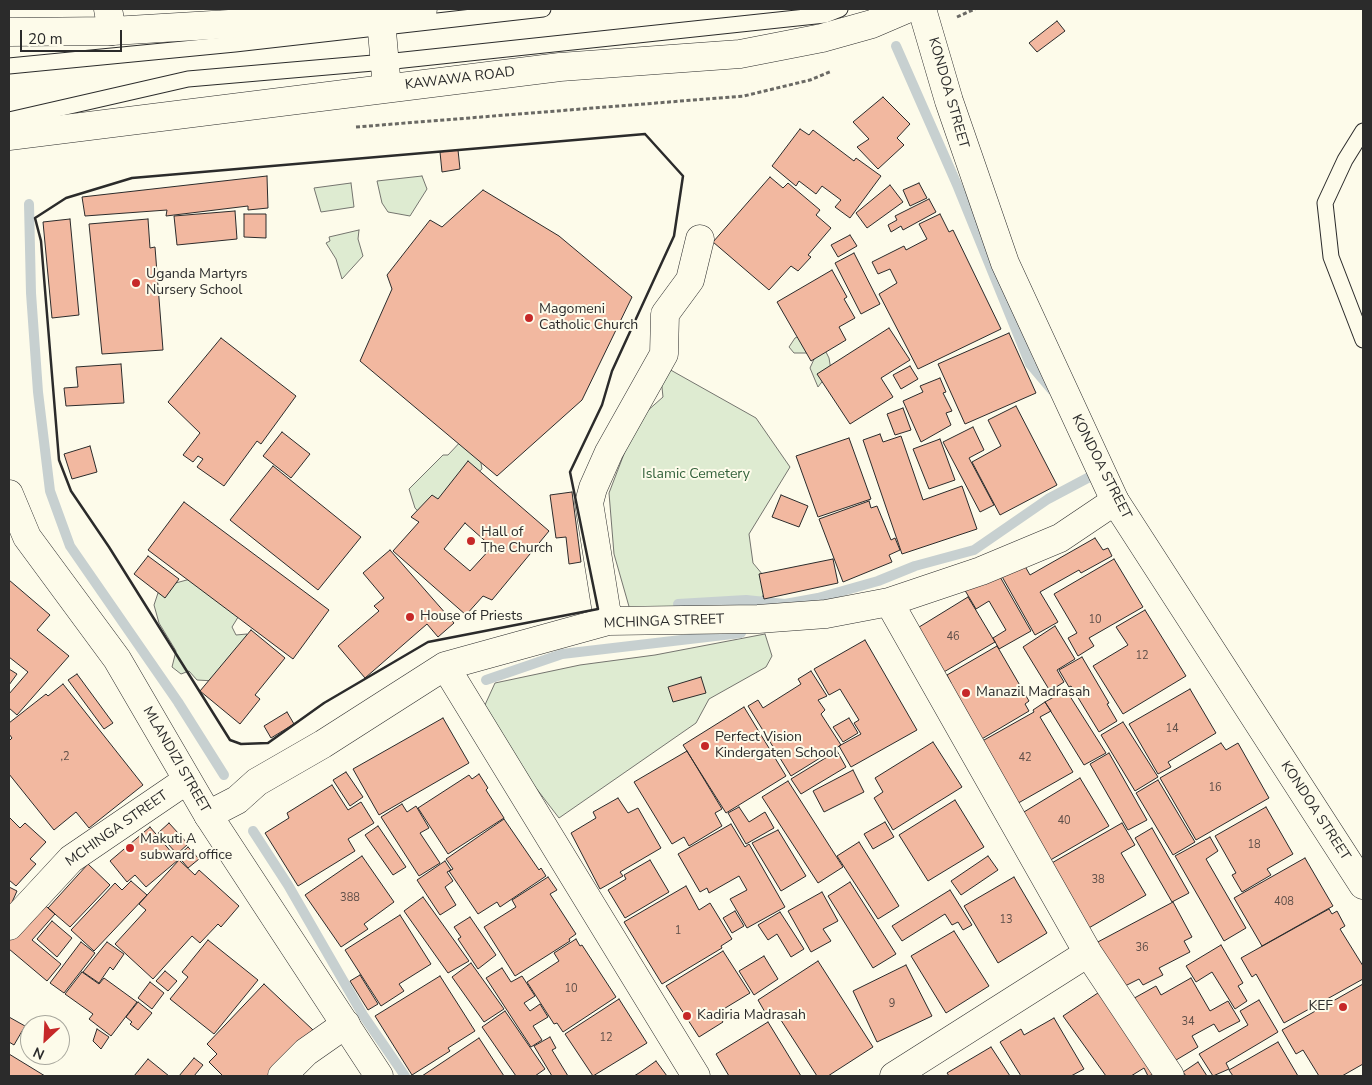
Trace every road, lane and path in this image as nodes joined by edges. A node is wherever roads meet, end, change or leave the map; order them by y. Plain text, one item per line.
1 (423, 9) edge
2 (543, 9) edge
3 (840, 9) edge
4 (907, 9) edge
5 (975, 9) edge
6 (381, 17) edge
7 (926, 19) edge
8 (110, 20) edge
9 (9, 32) edge
10 (9, 66) edge
11 (837, 69) dead end
12 (386, 75) junction
13 (9, 120) edge
14 (347, 128) dead end
15 (1363, 131) edge
16 (9, 136) edge
17 (700, 239) dead end
18 (1363, 340) edge
19 (9, 494) edge
20 (1115, 501) junction
21 (889, 602) junction
22 (608, 620) junction
23 (445, 666) junction
24 (187, 780) junction
25 (208, 815) junction
26 (1363, 885) edge
27 (9, 926) edge
28 (1088, 953) junction
29 (346, 1024) junction
30 (282, 1076) edge
31 (379, 1076) edge
32 (696, 1076) edge
33 (894, 1076) edge
34 (1170, 1076) edge

1 - 6 street
2 - 6 lane
3 - 12 lane, KAWAWA ROAD
4 - 12 street, KAWAWA ROAD
5 - 7 path
6 - 8 street
6 - 10 lane
6 - 12 street
7 - 20 street, KONDOA STREET
8 - 9 street
11 - 14 path
12 - 13 lane, KAWAWA ROAD
12 - 16 street, KAWAWA ROAD
15 - 18 lane
17 - 22 street
19 - 24 street, MLANDIZI STREET
20 - 21 street, MCHINGA STREET
20 - 26 street, KONDOA STREET
21 - 22 street, MCHINGA STREET
21 - 28 street
22 - 23 street, MCHINGA STREET
23 - 25 street, MCHINGA STREET
23 - 32 street
24 - 25 street, MLANDIZI STREET
24 - 27 street, MCHINGA STREET
25 - 29 street, MLANDIZI STREET
28 - 33 street
28 - 34 street
29 - 30 street
29 - 31 street, MLANDIZI STREET

